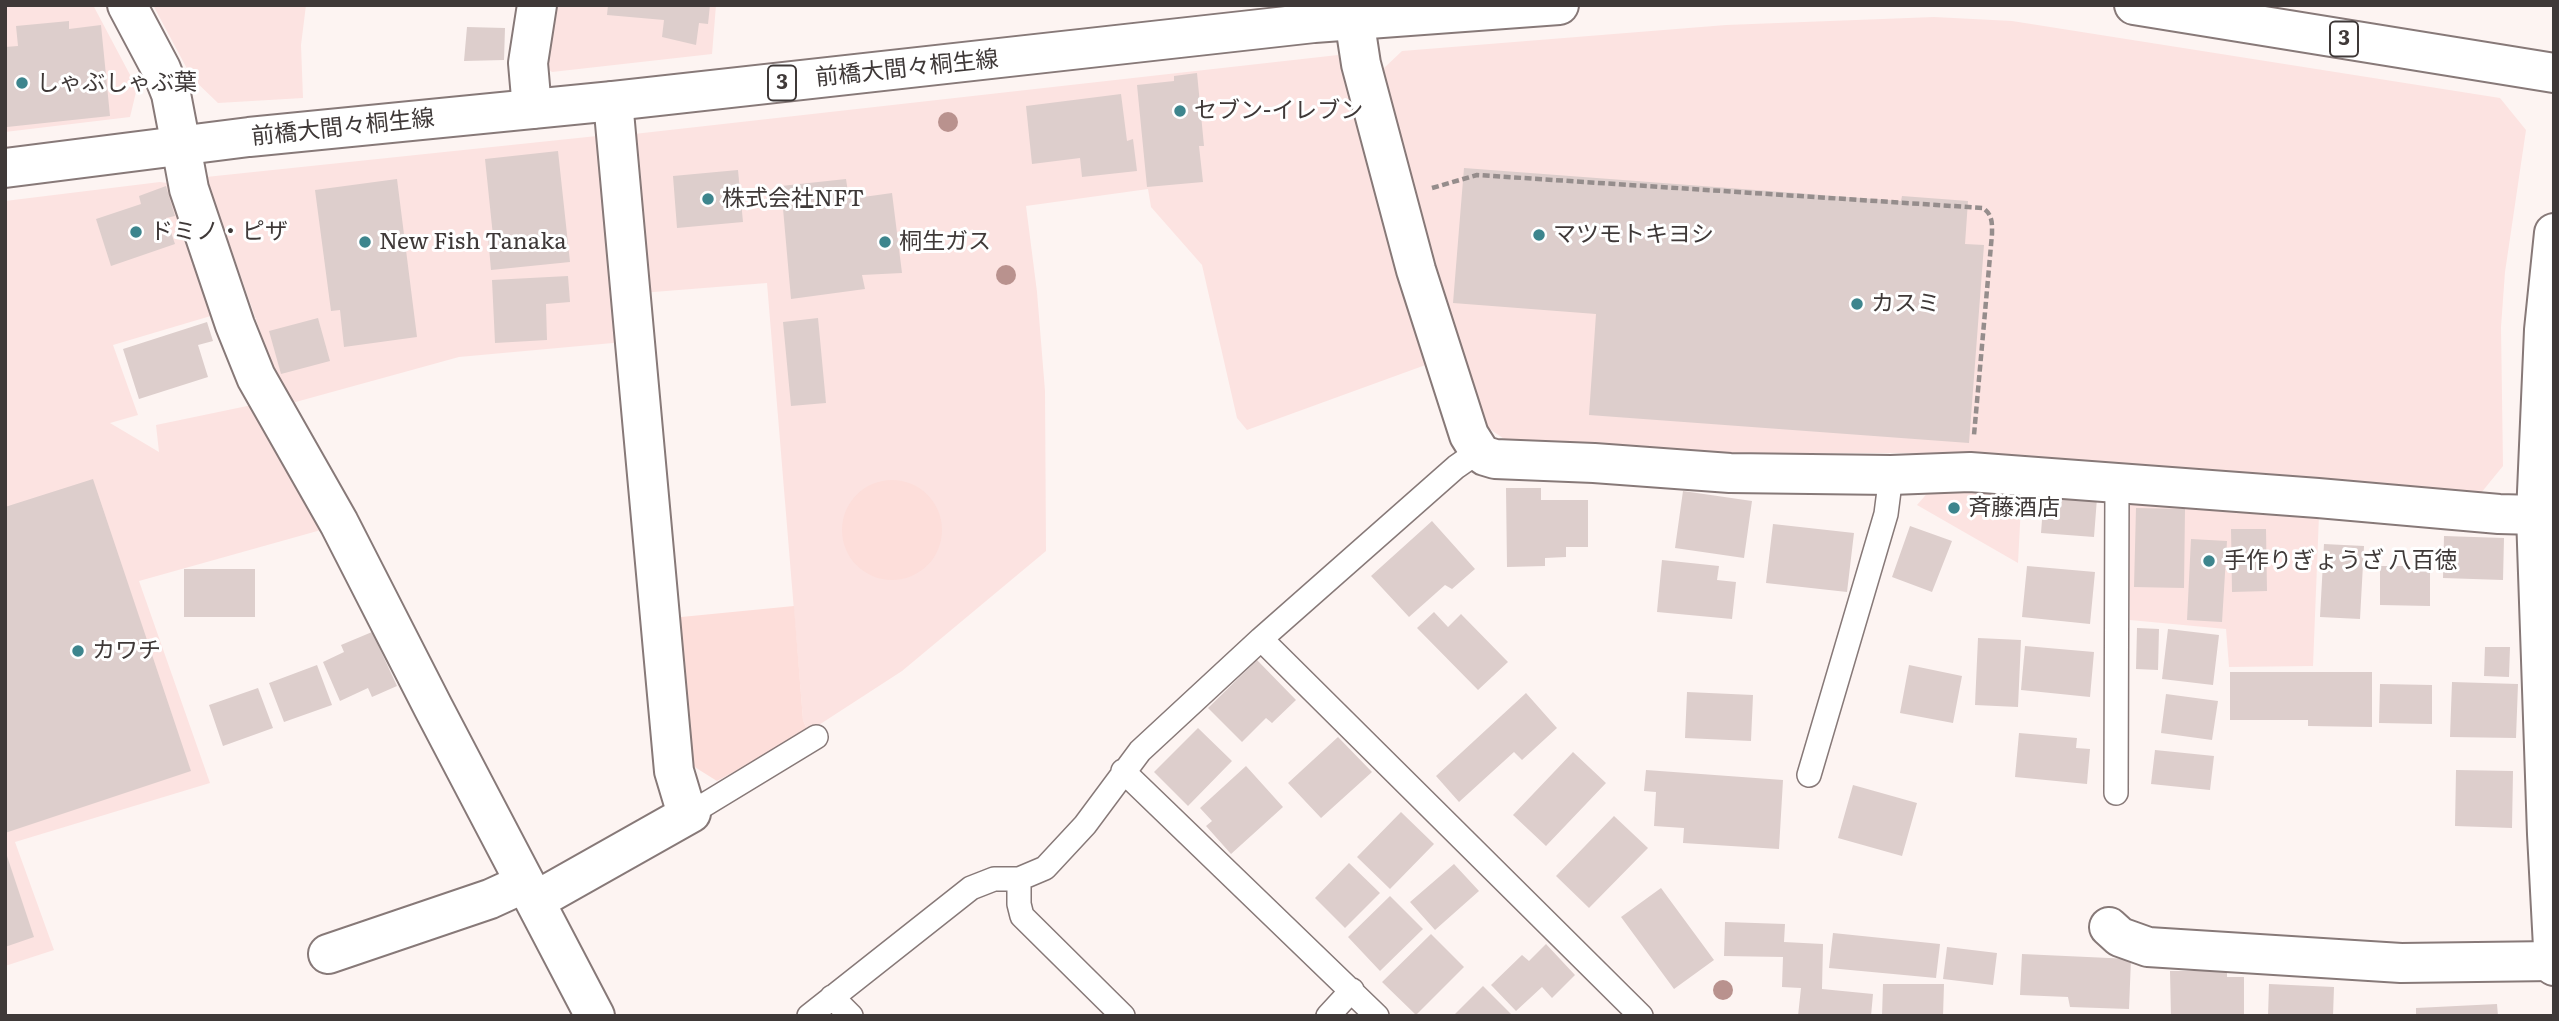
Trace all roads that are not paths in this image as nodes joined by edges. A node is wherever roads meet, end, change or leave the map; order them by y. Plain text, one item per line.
1 (127, 5) edge
2 (537, 5) edge
3 (1559, 5) edge
4 (2134, 5) edge
5 (1353, 12) edge
6 (2554, 73) edge
7 (613, 101) junction
8 (532, 110) junction
9 (181, 146) junction
10 (5, 168) edge
11 (2554, 233) edge
12 (1479, 451) junction
13 (1891, 475) junction
14 (2116, 483) junction
15 (2542, 529) edge
16 (1261, 639) junction
17 (816, 737) dead end
18 (1123, 771) junction
19 (1809, 775) dead end
20 (2116, 793) dead end
21 (691, 813) junction
22 (2550, 834) edge
23 (1019, 879) junction
24 (530, 892) junction
25 (2109, 927) dead end
26 (328, 954) dead end
27 (2553, 961) edge
28 (2554, 966) edge
29 (1352, 990) junction
30 (832, 997) junction
31 (595, 1016) edge
32 (809, 1016) edge
33 (851, 1016) edge
34 (1123, 1016) edge
35 (1328, 1016) edge
36 (1377, 1016) edge
37 (1641, 1016) edge

1 - 9 street
2 - 8 street
3 - 5 street, 前橋大間々桐生線 / 3
4 - 6 street, 3
5 - 7 street, 前橋大間々桐生線 / 3
5 - 12 street
7 - 8 street, 前橋大間々桐生線 / 3
7 - 21 street
8 - 9 street, 前橋大間々桐生線 / 3
9 - 10 street, 前橋大間々桐生線 / 3
9 - 24 street
11 - 15 street
12 - 13 street
12 - 16 lane
13 - 14 street
13 - 19 lane
14 - 15 street
14 - 20 lane
15 - 22 street
16 - 18 lane
16 - 37 lane
17 - 21 lane
18 - 23 lane
18 - 29 lane
21 - 24 street
22 - 27 street
23 - 30 lane
23 - 34 lane
24 - 26 street
24 - 31 street
25 - 27 street
27 - 28 street
29 - 35 lane
29 - 36 lane
30 - 32 lane
30 - 33 lane

